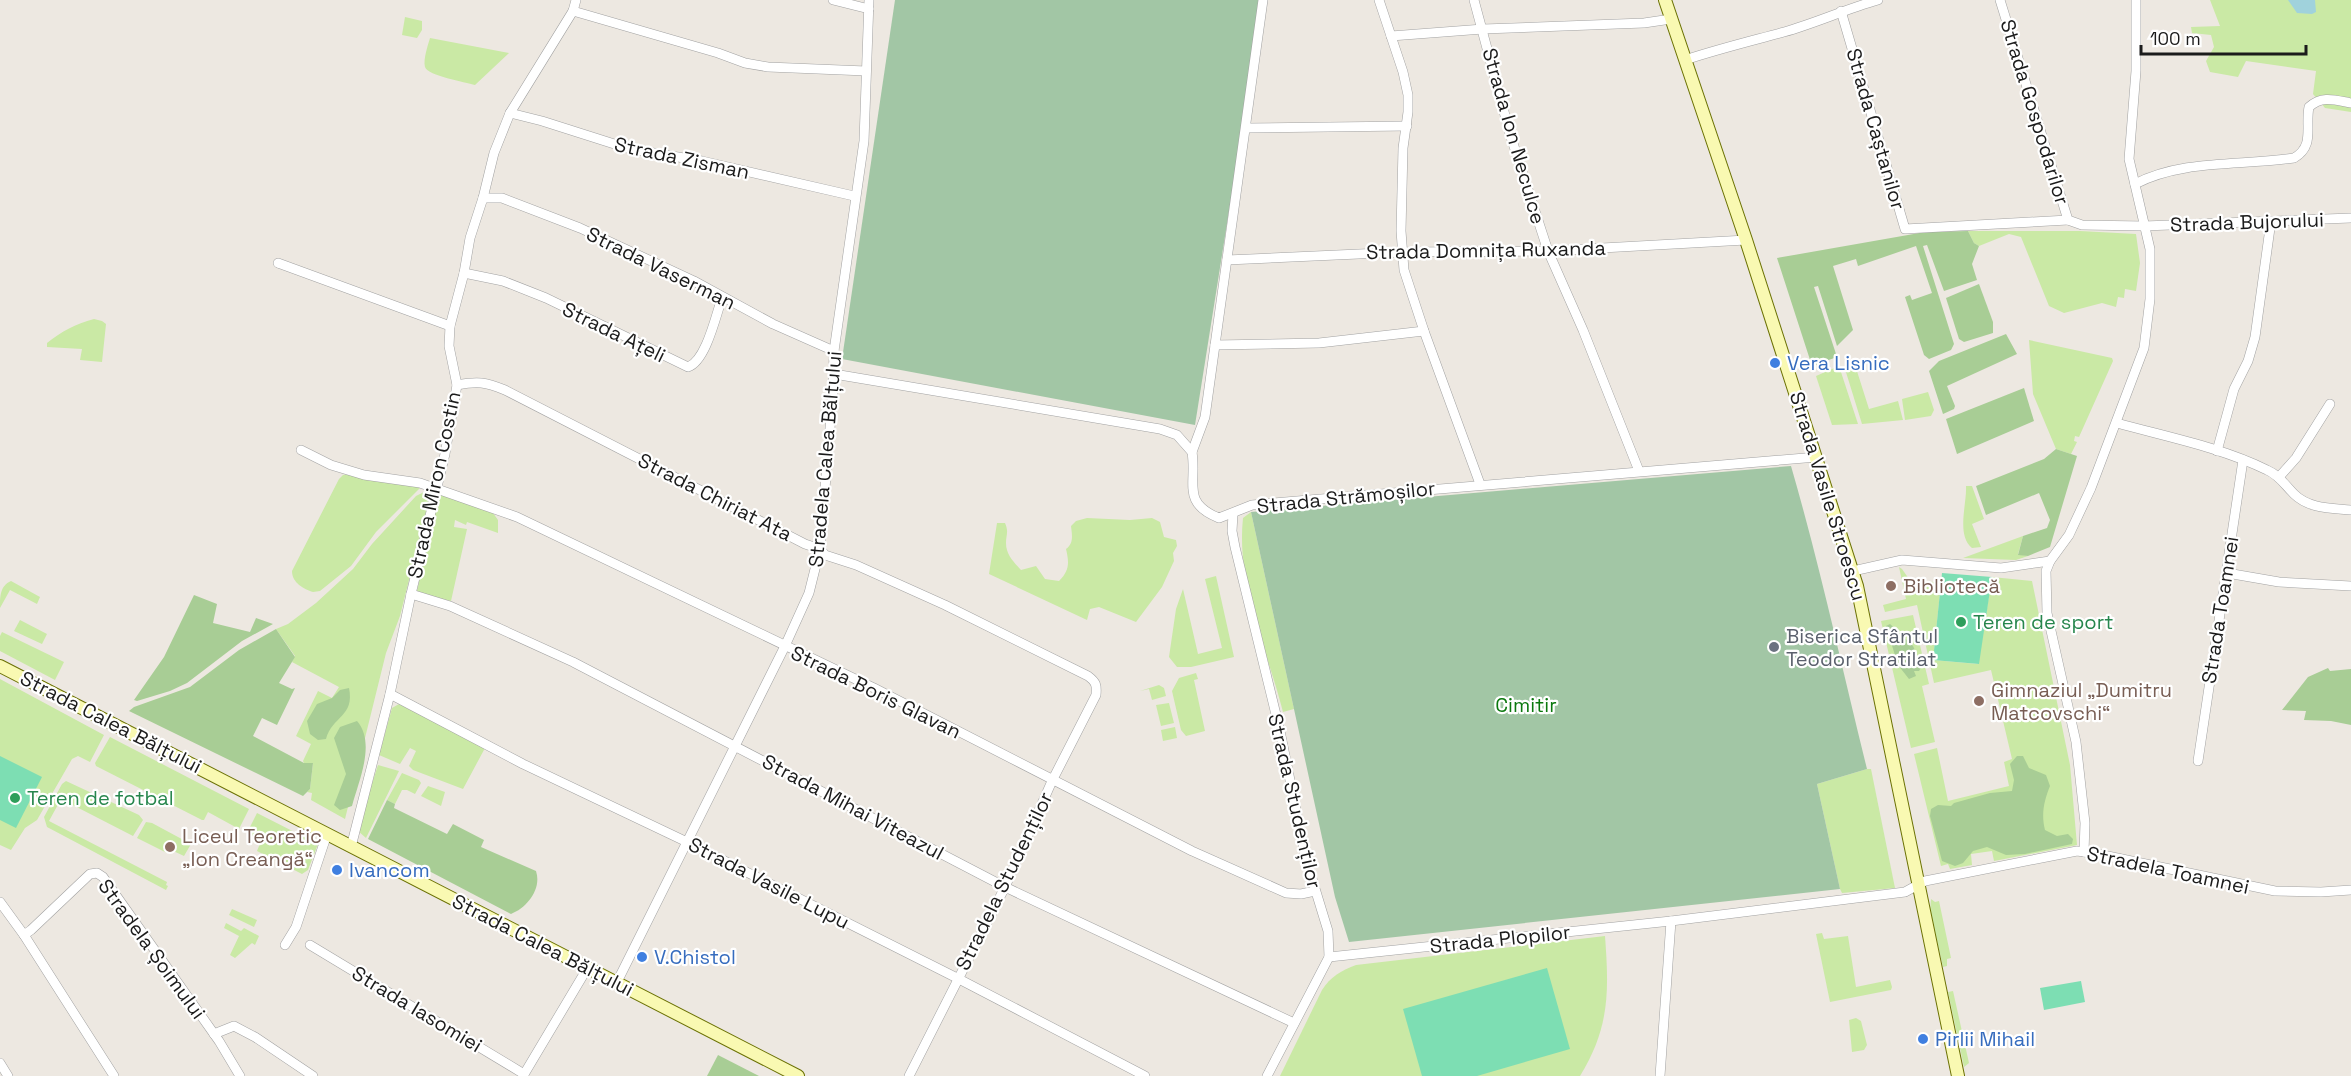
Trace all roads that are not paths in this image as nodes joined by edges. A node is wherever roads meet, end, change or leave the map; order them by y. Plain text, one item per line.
1 (576, 0) edge
2 (833, 0) edge
3 (1263, 0) edge
4 (1379, 0) edge
5 (1474, 0) edge
6 (1665, 0) edge
7 (1878, 0) edge
8 (2000, 0) edge
9 (2136, 0) edge
10 (869, 4) edge
11 (573, 11) junction
12 (1841, 11) junction
13 (1671, 19) junction
14 (1483, 29) junction
15 (1391, 36) junction
16 (1685, 60) junction
17 (866, 70) junction
18 (2351, 104) edge
19 (510, 113) junction
20 (1407, 126) junction
21 (1247, 128) junction
22 (2135, 184) junction
23 (854, 196) junction
24 (483, 198) junction
25 (2351, 218) edge
26 (2068, 220) junction
27 (2271, 222) junction
28 (2144, 226) junction
29 (1746, 240) junction
30 (1548, 251) junction
31 (1403, 252) junction
32 (1227, 260) junction
33 (278, 263) dead end
34 (464, 273) junction
35 (722, 298) junction
36 (450, 326) junction
37 (1424, 331) junction
38 (1215, 345) junction
39 (834, 351) junction
40 (834, 374) junction
41 (457, 385) junction
42 (2330, 404) dead end
43 (2117, 423) junction
44 (301, 450) dead end
45 (2217, 451) junction
46 (1192, 452) junction
47 (1817, 457) junction
48 (2243, 460) junction
49 (1639, 471) junction
50 (2279, 477) junction
51 (1480, 484) junction
52 (436, 488) junction
53 (2351, 510) edge
54 (1233, 514) junction
55 (820, 549) junction
56 (2050, 561) junction
57 (1853, 571) junction
58 (2227, 573) junction
59 (2351, 586) edge
60 (411, 594) junction
61 (785, 646) junction
62 (0, 666) edge
63 (1097, 686) joint
64 (390, 694) junction
65 (736, 746) junction
66 (2198, 761) dead end
67 (1052, 781) junction
68 (327, 834) junction
69 (687, 842) junction
70 (351, 847) junction
71 (2084, 852) junction
72 (1917, 885) junction
73 (1005, 887) junction
74 (2351, 890) edge
75 (1315, 891) junction
76 (0, 902) edge
77 (1671, 921) junction
78 (24, 934) junction
79 (285, 945) dead end
80 (310, 945) dead end
81 (1329, 957) junction
82 (588, 967) junction
83 (957, 978) junction
84 (617, 982) junction
85 (1294, 1023) junction
86 (214, 1034) junction
87 (0, 1063) edge
88 (523, 1075) edge
89 (8, 1076) edge
90 (114, 1076) edge
91 (240, 1076) edge
92 (313, 1076) edge
93 (798, 1076) edge
94 (909, 1076) edge
95 (1145, 1076) edge
96 (1267, 1076) edge
97 (1660, 1076) edge
98 (1958, 1076) edge

1 - 11 street, Strada Miron Costin
2 - 10 street
3 - 21 street
4 - 15 street
5 - 14 street, Strada Ion Neculce
6 - 13 main road, Strada Vasile Stroescu
7 - 12 street
8 - 26 street, Strada Gospodarilor
9 - 22 street
10 - 17 street, Stradela Calea Bălțului
11 - 17 street
11 - 19 street, Strada Miron Costin
12 - 16 street
12 - 26 street, Strada Caștanilor
13 - 14 street
13 - 16 main road, Strada Vasile Stroescu
14 - 15 street
14 - 30 street, Strada Ion Neculce
15 - 20 street
16 - 29 main road, Strada Vasile Stroescu
17 - 23 street, Stradela Calea Bălțului
18 - 22 street
19 - 23 street, Strada Zisman
19 - 24 street, Strada Miron Costin
20 - 21 street
20 - 31 street
21 - 32 street
22 - 28 street
23 - 39 street, Stradela Calea Bălțului
24 - 34 street, Strada Miron Costin
24 - 35 street, Strada Vaserman
25 - 27 street, Strada Bujorului
26 - 28 street, Strada Gospodarilor
27 - 28 street, Strada Bujorului
27 - 45 street
28 - 43 street
29 - 30 street, Strada Domnița Ruxanda
29 - 47 main road, Strada Vasile Stroescu
30 - 31 street, Strada Domnița Ruxanda
30 - 49 street, Strada Ion Neculce
31 - 32 street, Strada Domnița Ruxanda
31 - 37 street
32 - 38 street
33 - 36 street
34 - 35 street, Strada Ațeli
34 - 36 street, Strada Miron Costin
35 - 39 street, Strada Vaserman
36 - 41 street, Strada Miron Costin
37 - 38 street
37 - 51 street
38 - 46 street
39 - 40 street, Stradela Calea Bălțului
40 - 46 street
40 - 55 street, Stradela Calea Bălțului
41 - 52 street, Strada Miron Costin
41 - 55 street, Strada Chiriat Ata
42 - 50 street
43 - 45 street
43 - 56 street
44 - 52 street, Strada Boris Glavan
45 - 48 street
46 - 54 street, Strada Strămoșilor
47 - 49 street, Strada Strămoșilor
47 - 57 main road, Strada Vasile Stroescu
48 - 50 street
48 - 58 street, Strada Toamnei
49 - 51 street, Strada Strămoșilor
50 - 53 street
51 - 54 street, Strada Strămoșilor
52 - 60 street, Strada Miron Costin
52 - 61 street, Strada Boris Glavan
54 - 75 street, Strada Studenților
55 - 61 street, Stradela Calea Bălțului
55 - 63 street, Strada Chiriat Ata
56 - 57 street
56 - 71 street
57 - 72 main road, Strada Vasile Stroescu
58 - 59 street
58 - 66 street, Strada Toamnei
60 - 64 street, Strada Miron Costin
60 - 65 street, Strada Mihai Viteazul
61 - 65 street, Stradela Calea Bălțului
61 - 67 street, Strada Boris Glavan
62 - 68 main road, Strada Calea Bălțului
63 - 67 street, Stradela Studenților
64 - 69 street, Strada Vasile Lupu
64 - 70 street, Strada Miron Costin
65 - 69 street, Stradela Calea Bălțului
65 - 73 street, Strada Mihai Viteazul
67 - 73 street, Stradela Studenților
67 - 75 street, Strada Boris Glavan
68 - 70 main road, Strada Calea Bălțului
68 - 79 street
69 - 83 street, Strada Vasile Lupu
69 - 84 street, Stradela Calea Bălțului
70 - 82 main road, Strada Calea Bălțului
71 - 72 street, Stradela Toamnei
71 - 74 street, Stradela Toamnei
72 - 77 street, Strada Plopilor
72 - 98 main road, Strada Vasile Stroescu
73 - 83 street, Stradela Studenților
73 - 85 street, Strada Mihai Viteazul
75 - 81 street, Strada Studenților
76 - 78 street
77 - 81 street, Strada Plopilor
77 - 97 street
78 - 86 street, Stradela Șoimului
78 - 90 street
80 - 88 street, Strada Iasomiei
81 - 85 street
82 - 84 main road, Strada Calea Bălțului
82 - 88 street
83 - 94 street, Stradela Studenților
83 - 95 street, Strada Vasile Lupu
84 - 93 main road, Strada Calea Bălțului
85 - 96 street
86 - 91 street, Stradela Șoimului
86 - 92 street
87 - 89 street

